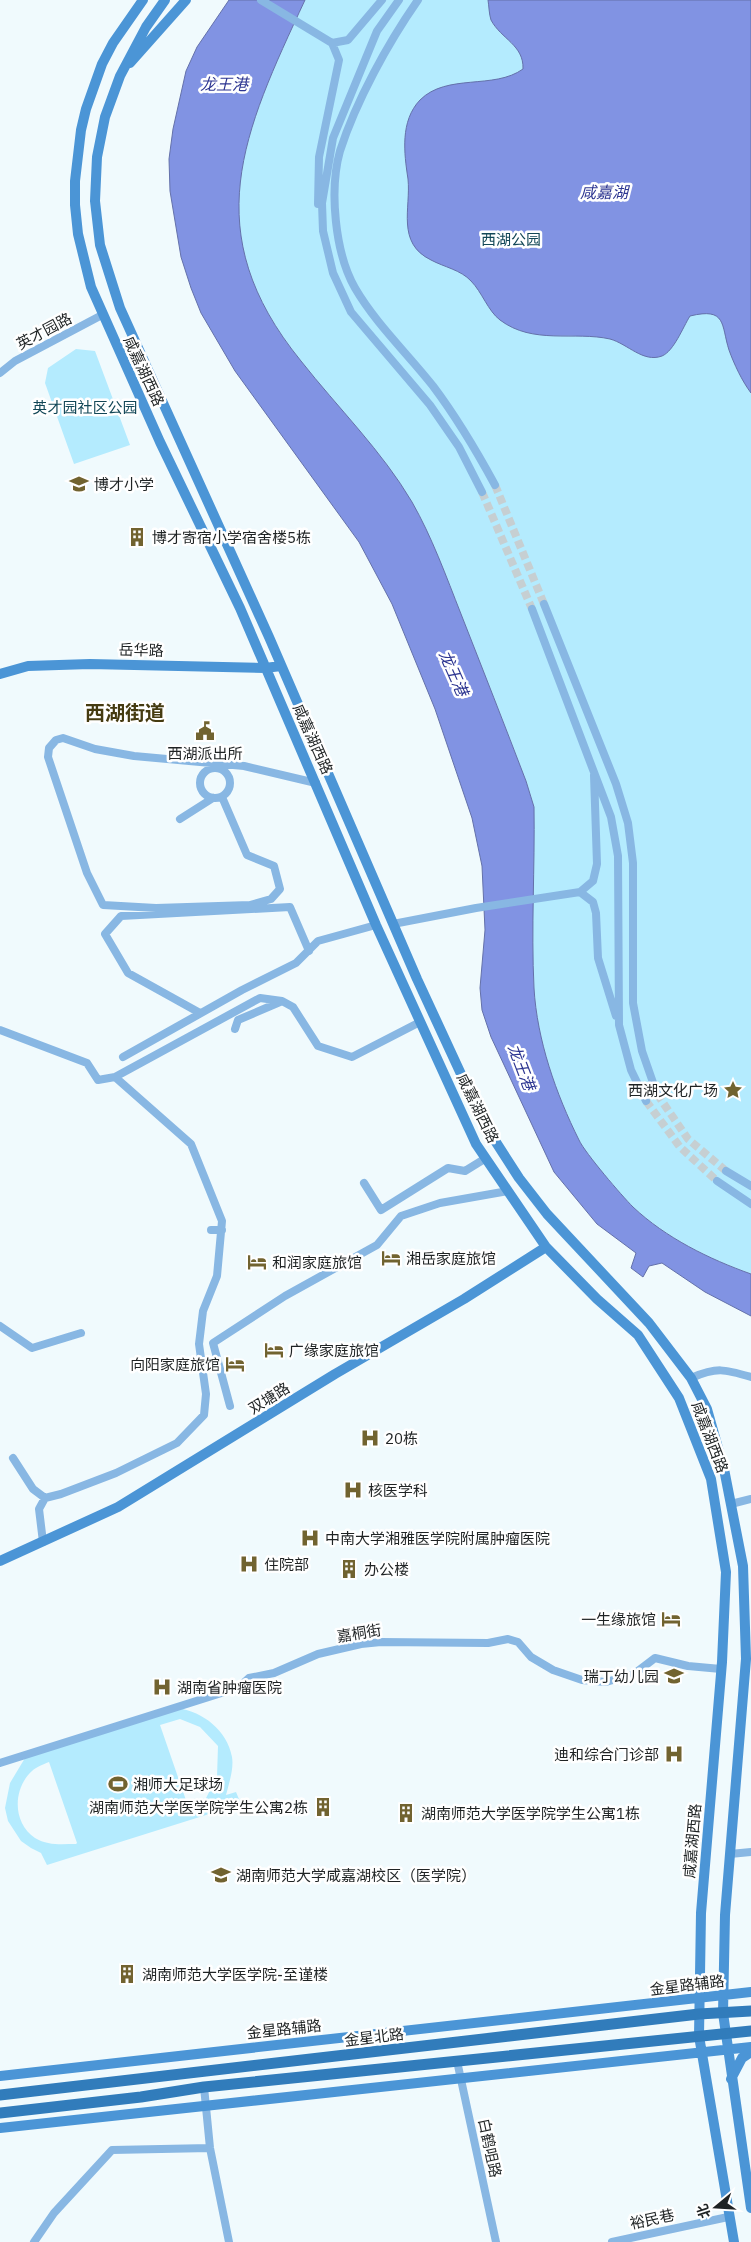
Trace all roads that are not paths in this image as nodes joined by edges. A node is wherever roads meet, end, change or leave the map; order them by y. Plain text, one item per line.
1 (143, 0) edge
2 (165, 0) edge
3 (186, 0) edge
4 (260, 0) edge
5 (382, 0) edge
6 (399, 0) edge
7 (418, 0) edge
8 (330, 42) junction
9 (120, 76) junction
10 (324, 234) junction
11 (102, 315) junction
12 (0, 373) edge
13 (495, 485) tunnel mouth
14 (482, 492) tunnel mouth
15 (544, 604) tunnel mouth
16 (532, 609) tunnel mouth
17 (281, 666) junction
18 (265, 668) junction
19 (0, 674) edge
20 (594, 768) junction
21 (316, 783) junction
22 (222, 797) junction
23 (213, 798) junction
24 (180, 819) dead end
25 (580, 892) junction
26 (393, 924) junction
27 (376, 926) junction
28 (309, 951) junction
29 (282, 1001) junction
30 (200, 1013) junction
31 (420, 1022) junction
32 (619, 1025) junction
33 (235, 1029) dead end
34 (0, 1030) edge
35 (123, 1057) dead end
36 (116, 1076) junction
37 (657, 1094) tunnel mouth
38 (646, 1101) tunnel mouth
39 (486, 1158) junction
40 (726, 1171) tunnel mouth
41 (717, 1181) tunnel mouth
42 (364, 1183) dead end
43 (751, 1186) edge
44 (508, 1191) junction
45 (751, 1204) edge
46 (211, 1230) dead end
47 (222, 1230) junction
48 (546, 1247) junction
49 (0, 1326) edge
50 (82, 1333) dead end
51 (751, 1377) edge
52 (691, 1378) junction
53 (230, 1406) dead end
54 (13, 1458) dead end
55 (45, 1498) junction
56 (751, 1499) edge
57 (731, 1504) junction
58 (43, 1542) junction
59 (0, 1561) edge
60 (721, 1669) junction
61 (0, 1763) edge
62 (751, 1852) edge
63 (730, 1854) junction
64 (751, 1992) edge
65 (723, 1996) junction
66 (700, 2000) junction
67 (751, 2011) edge
68 (723, 2013) junction
69 (699, 2014) junction
70 (751, 2031) edge
71 (724, 2035) junction
72 (699, 2036) junction
73 (751, 2047) edge
74 (726, 2049) junction
75 (702, 2052) junction
76 (751, 2052) edge
77 (457, 2061) junction
78 (0, 2076) edge
79 (461, 2079) junction
80 (731, 2079) junction
81 (204, 2087) junction
82 (0, 2095) edge
83 (206, 2105) junction
84 (0, 2112) edge
85 (0, 2128) edge
86 (210, 2148) junction
87 (751, 2208) edge
88 (728, 2217) junction
89 (34, 2242) edge
90 (229, 2242) edge
91 (496, 2242) edge
92 (612, 2242) edge
93 (734, 2242) edge

1 - 11 main road, 咸嘉湖西路
2 - 9 main road, 咸嘉湖西路
3 - 9 main road
4 - 8 street
5 - 8 street
6 - 10 street
7 - 13 street
8 - 10 street
9 - 17 main road, 咸嘉湖西路
10 - 14 street
11 - 12 street, 英才园路
11 - 18 main road, 咸嘉湖西路
15 - 37 street
16 - 20 street
17 - 18 main road, 岳华路
17 - 26 main road, 咸嘉湖西路
18 - 19 main road, 岳华路
18 - 21 main road, 咸嘉湖西路
20 - 25 street
20 - 32 street
21 - 22 street
21 - 27 main road, 咸嘉湖西路
22 - 23 street
22 - 23 street
23 - 24 street
25 - 26 street
25 - 32 street
26 - 52 main road, 咸嘉湖西路
27 - 28 street
27 - 31 main road, 咸嘉湖西路
28 - 30 street
28 - 30 street
29 - 31 street
29 - 33 street
29 - 36 street
30 - 35 street
31 - 39 main road, 咸嘉湖西路
32 - 38 street
34 - 36 street
36 - 47 street
39 - 42 street
39 - 44 main road, 咸嘉湖西路
40 - 43 street
41 - 45 street
44 - 48 main road, 咸嘉湖西路
44 - 53 street
46 - 47 street
47 - 55 street
48 - 58 main road, 双塘路
48 - 60 main road, 咸嘉湖西路
49 - 50 street
51 - 52 street
52 - 57 main road, 咸嘉湖西路
54 - 55 street
55 - 58 street
56 - 57 street
57 - 63 main road, 咸嘉湖西路
58 - 59 main road, 双塘路
60 - 61 street, 嘉桐街
60 - 66 main road, 咸嘉湖西路
62 - 63 street
63 - 65 main road, 咸嘉湖西路
64 - 65 main road, 金星路辅路
65 - 66 main road, 金星路辅路
65 - 68 main road, 咸嘉湖西路
66 - 69 main road, 咸嘉湖西路
66 - 78 main road, 金星路辅路
67 - 68 main road, 金星北路
68 - 69 main road, 金星北路
68 - 71 main road, 咸嘉湖西路
69 - 72 main road, 咸嘉湖西路
69 - 82 main road, 金星北路
70 - 71 main road, 金星北路
71 - 72 main road, 金星北路
71 - 74 main road, 咸嘉湖西路
72 - 75 main road, 咸嘉湖西路
72 - 77 main road, 金星北路
73 - 74 main road
74 - 75 main road
74 - 80 main road, 咸嘉湖西路
75 - 79 main road
75 - 88 main road, 咸嘉湖西路
76 - 80 main road
77 - 79 street, 白鹤咀路
77 - 81 main road, 金星北路
79 - 83 main road
79 - 91 street, 白鹤咀路
80 - 87 main road, 咸嘉湖西路
81 - 83 street
81 - 84 main road, 金星北路
83 - 85 main road
83 - 86 street
86 - 89 street
86 - 90 street
88 - 92 street, 裕民巷
88 - 93 main road, 咸嘉湖西路

